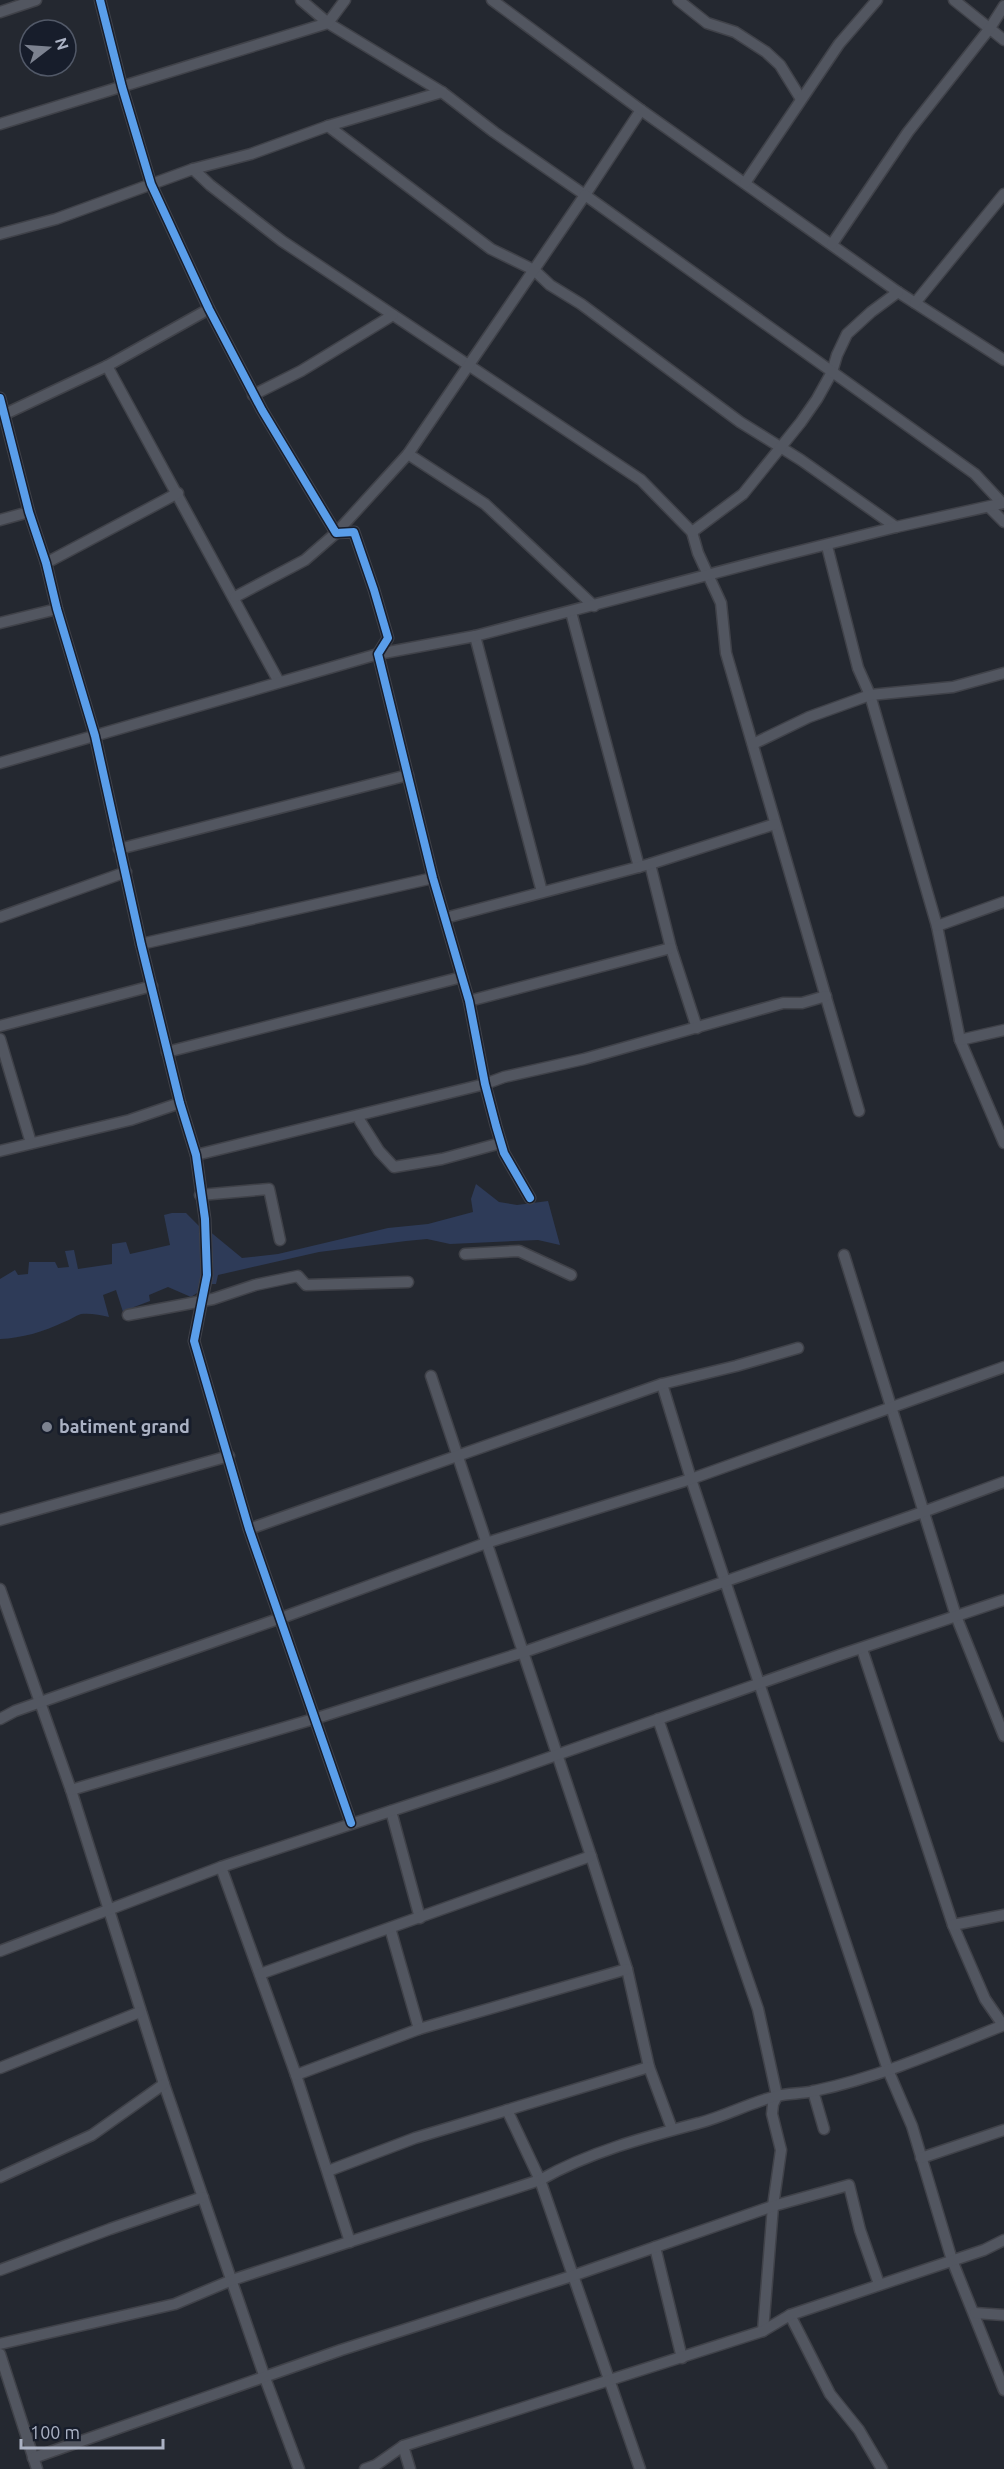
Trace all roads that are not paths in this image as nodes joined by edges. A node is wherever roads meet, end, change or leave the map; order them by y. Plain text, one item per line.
1 (36, 0) edge
2 (100, 0) edge
3 (301, 0) edge
4 (345, 0) edge
5 (492, 0) edge
6 (678, 0) edge
7 (877, 0) edge
8 (954, 0) edge
9 (1004, 6) edge
10 (0, 12) edge
11 (328, 23) junction
12 (990, 28) junction
13 (1004, 40) edge
14 (122, 87) junction
15 (442, 92) junction
16 (801, 99) junction
17 (641, 110) junction
18 (0, 124) edge
19 (328, 126) junction
20 (193, 169) junction
21 (745, 183) junction
22 (151, 184) junction
23 (1004, 194) edge
24 (585, 195) junction
25 (0, 234) edge
26 (832, 244) junction
27 (534, 270) junction
28 (898, 292) junction
29 (915, 303) junction
30 (209, 309) junction
31 (393, 315) junction
32 (1004, 360) edge
33 (467, 365) junction
34 (107, 366) junction
35 (832, 372) junction
36 (253, 395) junction
37 (0, 398) edge
38 (5, 414) junction
39 (781, 447) junction
40 (408, 454) junction
41 (178, 493) junction
42 (1003, 503) edge
43 (988, 507) junction
44 (29, 512) junction
45 (0, 520) edge
46 (1004, 522) edge
47 (896, 527) junction
48 (336, 532) junction
49 (692, 532) junction
50 (827, 546) junction
51 (46, 563) junction
52 (708, 574) junction
53 (235, 597) junction
54 (594, 606) junction
55 (57, 609) junction
56 (571, 612) junction
57 (0, 622) edge
58 (475, 636) junction
59 (378, 654) junction
60 (1004, 673) edge
61 (279, 682) junction
62 (870, 695) junction
63 (95, 736) junction
64 (753, 744) junction
65 (0, 763) edge
66 (408, 775) junction
67 (775, 824) junction
68 (119, 849) junction
69 (644, 866) junction
70 (126, 872) junction
71 (433, 878) junction
72 (542, 892) junction
73 (1004, 902) edge
74 (0, 917) edge
75 (445, 918) junction
76 (938, 926) junction
77 (141, 944) junction
78 (671, 948) junction
79 (462, 977) junction
80 (152, 986) junction
81 (826, 996) junction
82 (469, 1001) junction
83 (0, 1026) edge
84 (697, 1028) junction
85 (1004, 1030) edge
86 (0, 1039) edge
87 (960, 1040) junction
88 (167, 1052) junction
89 (485, 1084) junction
90 (180, 1102) junction
91 (859, 1111) dead end
92 (360, 1121) dead end
93 (31, 1143) junction
94 (501, 1143) junction
95 (1004, 1143) edge
96 (0, 1151) edge
97 (196, 1155) junction
98 (200, 1195) junction
99 (530, 1198) dead end
100 (280, 1240) dead end
101 (465, 1254) dead end
102 (844, 1255) dead end
103 (571, 1275) dead end
104 (408, 1282) dead end
105 (202, 1302) junction
106 (129, 1315) dead end
107 (798, 1348) dead end
108 (1004, 1367) edge
109 (431, 1376) dead end
110 (662, 1384) junction
111 (891, 1406) junction
112 (229, 1456) junction
113 (458, 1457) junction
114 (691, 1479) junction
115 (1004, 1482) edge
116 (923, 1512) junction
117 (0, 1520) edge
118 (249, 1529) junction
119 (486, 1543) junction
120 (725, 1581) junction
121 (0, 1589) edge
122 (1004, 1600) edge
123 (957, 1616) junction
124 (281, 1618) junction
125 (861, 1649) junction
126 (524, 1652) junction
127 (760, 1683) junction
128 (40, 1702) junction
129 (316, 1718) junction
130 (0, 1719) edge
131 (658, 1719) junction
132 (1004, 1736) edge
133 (557, 1754) junction
134 (72, 1790) junction
135 (391, 1811) junction
136 (351, 1823) junction
137 (591, 1856) junction
138 (221, 1868) junction
139 (108, 1909) junction
140 (1004, 1915) edge
141 (420, 1918) junction
142 (953, 1925) junction
143 (390, 1928) junction
144 (0, 1951) edge
145 (627, 1969) junction
146 (260, 1974) junction
147 (140, 2012) junction
148 (1004, 2025) edge
149 (419, 2028) junction
150 (649, 2067) junction
151 (0, 2068) edge
152 (888, 2070) junction
153 (296, 2075) junction
154 (164, 2084) junction
155 (813, 2091) junction
156 (777, 2096) junction
157 (507, 2110) junction
158 (672, 2129) junction
159 (824, 2129) dead end
160 (1004, 2130) edge
161 (921, 2158) junction
162 (328, 2171) junction
163 (0, 2177) edge
164 (540, 2180) junction
165 (203, 2197) junction
166 (773, 2206) junction
167 (1004, 2240) edge
168 (350, 2242) junction
169 (655, 2247) junction
170 (952, 2260) junction
171 (0, 2270) edge
172 (575, 2275) junction
173 (232, 2280) junction
174 (879, 2284) junction
175 (975, 2313) junction
176 (790, 2315) junction
177 (1004, 2315) edge
178 (763, 2331) junction
179 (0, 2344) edge
180 (0, 2354) edge
181 (682, 2358) junction
182 (265, 2378) junction
183 (610, 2381) junction
184 (1004, 2390) edge
185 (403, 2446) junction
186 (35, 2464) edge
187 (300, 2469) edge
188 (365, 2469) edge
189 (410, 2469) edge
190 (640, 2469) edge
191 (882, 2469) edge

1 - 10 street
2 - 14 street
3 - 11 street
4 - 11 street
5 - 17 street
6 - 16 street
7 - 16 street
8 - 12 street
9 - 12 street
11 - 14 street
11 - 15 street
12 - 13 street
12 - 26 street
14 - 18 street
14 - 22 street
15 - 19 street
15 - 24 street
16 - 21 street
17 - 21 street
17 - 24 street
19 - 20 street
19 - 27 street
20 - 22 street
20 - 31 street
21 - 26 street
22 - 25 street
22 - 30 street
23 - 29 street
24 - 27 street
24 - 35 street
26 - 28 street
27 - 33 street
27 - 39 street
28 - 29 street
28 - 35 street
29 - 32 street
30 - 34 street
30 - 36 street
31 - 33 street
31 - 36 street
33 - 40 street
33 - 49 street
34 - 38 street
34 - 41 street
35 - 39 street
35 - 42 street
36 - 48 street
37 - 38 street
38 - 44 street
39 - 47 street
39 - 49 street
40 - 48 street
40 - 54 street
41 - 51 street
41 - 53 street
42 - 43 street
43 - 46 street
43 - 47 street
44 - 45 street
44 - 51 street
47 - 50 street
48 - 53 street
48 - 59 street
49 - 52 street
50 - 52 street
50 - 62 street
51 - 55 street
52 - 54 street
52 - 64 street
53 - 61 street
54 - 56 street
55 - 57 street
55 - 63 street
56 - 58 street
56 - 69 street
58 - 59 street
58 - 72 street
59 - 61 street
59 - 66 street
60 - 62 street
61 - 63 street
62 - 64 street
62 - 76 street
63 - 65 street
63 - 68 street
64 - 67 street
66 - 68 street
66 - 71 street
67 - 69 street
67 - 81 street
68 - 70 street
69 - 72 street
69 - 78 street
70 - 74 street
70 - 77 street
71 - 75 street
71 - 77 street
72 - 75 street
73 - 76 street
75 - 79 street
76 - 87 street
77 - 80 street
78 - 82 street
78 - 84 street
79 - 82 street
79 - 88 street
80 - 83 street
80 - 88 street
81 - 84 street
81 - 91 street
82 - 89 street
84 - 89 street
85 - 87 street
86 - 93 street
87 - 95 street
88 - 90 street
89 - 94 street
89 - 97 street
90 - 93 street
90 - 97 street
92 - 94 street
93 - 96 street
94 - 99 street
97 - 98 street
98 - 100 street
98 - 105 street
101 - 103 street
102 - 111 street
104 - 105 street
105 - 106 street
105 - 112 street
107 - 110 street
108 - 111 street
109 - 113 street
110 - 113 street
110 - 114 street
111 - 114 street
111 - 116 street
112 - 117 street
112 - 118 street
113 - 118 street
113 - 119 street
114 - 119 street
114 - 120 street
115 - 116 street
116 - 120 street
116 - 123 street
118 - 124 street
119 - 124 street
119 - 126 street
120 - 126 street
120 - 127 street
121 - 128 street
122 - 123 street
123 - 125 street
123 - 132 street
124 - 128 street
124 - 129 street
125 - 127 street
125 - 142 street
126 - 129 street
126 - 133 street
127 - 131 street
127 - 152 street
128 - 130 street
128 - 134 street
129 - 134 street
129 - 136 street
131 - 133 street
131 - 156 street
133 - 135 street
133 - 137 street
134 - 139 street
135 - 136 street
135 - 141 street
136 - 138 street
137 - 141 street
137 - 145 street
138 - 139 street
138 - 146 street
139 - 144 street
139 - 147 street
140 - 142 street
141 - 143 street
142 - 148 street
143 - 146 street
143 - 149 street
145 - 149 street
145 - 150 street
146 - 153 street
147 - 151 street
147 - 154 street
148 - 152 street
149 - 153 street
150 - 157 street
150 - 158 street
152 - 155 street
152 - 161 street
153 - 162 street
154 - 163 street
154 - 165 street
155 - 156 street
155 - 159 street
156 - 158 street
156 - 166 street
157 - 162 street
157 - 164 street
158 - 164 street
160 - 161 street
161 - 170 street
162 - 168 street
164 - 168 street
164 - 172 street
165 - 171 street
165 - 173 street
166 - 169 street
166 - 174 street
166 - 178 street
167 - 170 street
168 - 173 street
169 - 172 street
169 - 181 street
170 - 174 street
170 - 175 street
172 - 182 street
172 - 183 street
173 - 179 street
173 - 182 street
174 - 176 street
175 - 177 street
175 - 184 street
176 - 178 street
176 - 191 street
178 - 181 street
180 - 186 street
181 - 183 street
182 - 186 street
182 - 187 street
183 - 185 street
183 - 190 street
185 - 188 street
185 - 189 street

